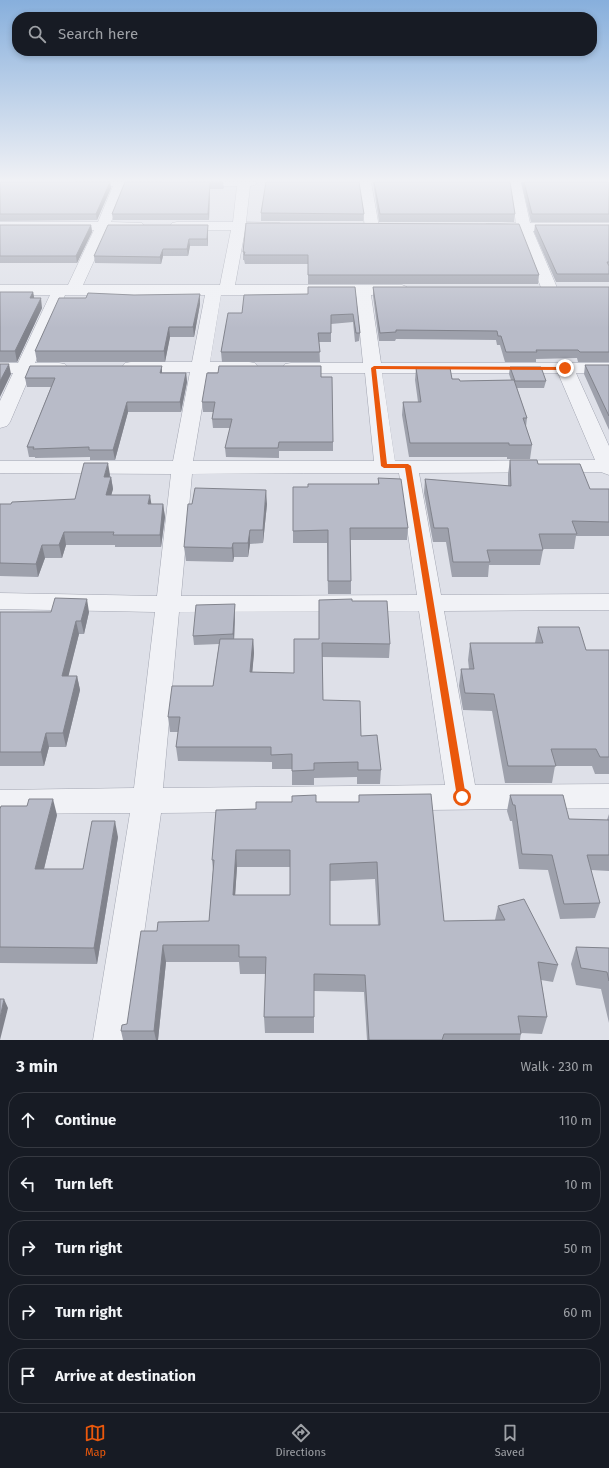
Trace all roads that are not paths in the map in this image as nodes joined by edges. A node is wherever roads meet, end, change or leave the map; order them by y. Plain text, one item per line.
1 (100, 231) edge
2 (238, 231) edge
3 (526, 231) edge
4 (0, 290) edge
5 (221, 290) junction
6 (363, 290) junction
7 (418, 290) edge
8 (534, 290) edge
9 (66, 291) junction
10 (200, 367) junction
11 (0, 368) edge
12 (24, 368) junction
13 (72, 368) edge
14 (112, 368) edge
15 (374, 368) junction
16 (565, 368) junction
17 (609, 368) edge
18 (0, 422) edge
19 (396, 466) junction
20 (0, 467) edge
21 (609, 467) edge
22 (182, 468) junction
23 (0, 601) edge
24 (609, 602) edge
25 (431, 603) junction
26 (167, 604) junction
27 (609, 796) edge
28 (462, 797) junction
29 (0, 802) edge
30 (147, 802) junction
31 (111, 1040) edge

1 - 9 street
2 - 5 street
3 - 8 street
4 - 9 street
5 - 6 street
5 - 9 street
5 - 10 street
6 - 7 street
6 - 15 street
9 - 12 street
10 - 14 street
10 - 15 street
10 - 22 street
11 - 12 street
12 - 13 street
12 - 18 street
15 - 16 street
15 - 19 street
16 - 17 street
16 - 21 street
19 - 21 street
19 - 22 street
19 - 25 street
20 - 22 street
22 - 26 street
23 - 26 street
24 - 25 street
25 - 26 street
25 - 28 street
26 - 30 street
27 - 28 street
28 - 30 street
29 - 30 street
30 - 31 street

